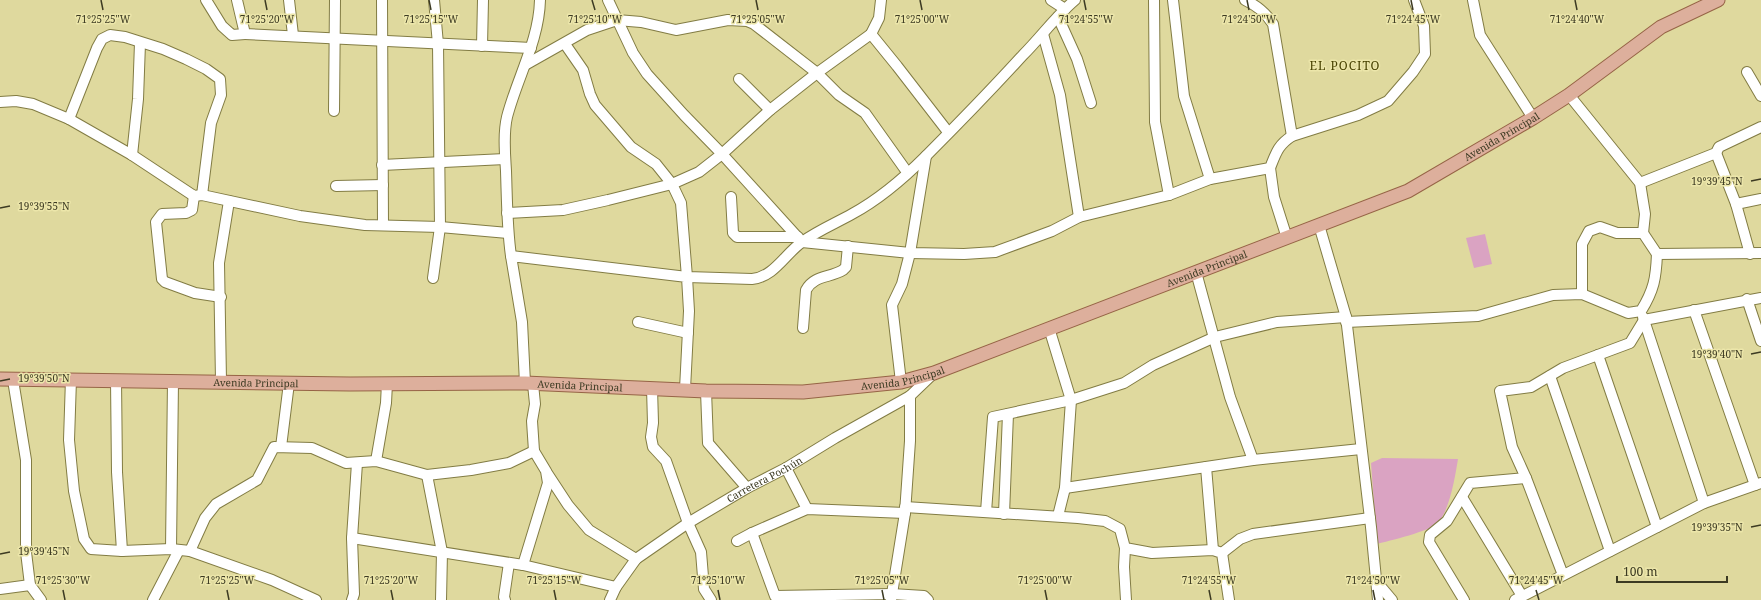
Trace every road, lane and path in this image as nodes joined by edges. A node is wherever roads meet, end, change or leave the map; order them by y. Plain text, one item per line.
1 (206, 0) edge
2 (237, 0) edge
3 (289, 0) edge
4 (335, 0) edge
5 (382, 0) edge
6 (434, 0) edge
7 (483, 0) edge
8 (540, 0) edge
9 (608, 0) edge
10 (881, 0) edge
11 (1051, 0) edge
12 (1075, 0) edge
13 (1154, 0) edge
14 (1173, 0) edge
15 (1245, 0) edge
16 (1414, 0) edge
17 (1718, 0) edge
18 (1474, 1) edge
19 (1065, 9) junction
20 (1058, 17) junction
21 (617, 20) junction
22 (245, 34) junction
23 (871, 34) junction
24 (1043, 34) junction
25 (294, 35) junction
26 (335, 39) junction
27 (382, 41) junction
28 (140, 43) junction
29 (438, 44) junction
30 (565, 44) junction
31 (482, 46) junction
32 (531, 48) junction
33 (525, 65) junction
34 (817, 72) junction
35 (1747, 72) dead end
36 (739, 80) dead end
37 (1569, 95) junction
38 (1761, 96) edge
39 (0, 102) edge
40 (1091, 103) dead end
41 (770, 110) junction
42 (334, 111) dead end
43 (1533, 118) junction
44 (69, 119) junction
45 (1761, 127) edge
46 (948, 132) junction
47 (1292, 136) junction
48 (1716, 153) junction
49 (722, 154) junction
50 (132, 155) junction
51 (926, 156) junction
52 (506, 160) junction
53 (439, 161) junction
54 (382, 165) junction
55 (1270, 168) junction
56 (907, 172) junction
57 (1210, 179) junction
58 (1640, 183) junction
59 (672, 184) junction
60 (383, 185) junction
61 (336, 186) dead end
62 (198, 195) junction
63 (1169, 195) junction
64 (731, 197) dead end
65 (1761, 199) edge
66 (229, 200) junction
67 (1736, 204) junction
68 (507, 213) junction
69 (1078, 218) junction
70 (383, 225) junction
71 (1319, 225) junction
72 (440, 227) junction
73 (508, 232) junction
74 (1643, 232) junction
75 (1286, 238) junction
76 (800, 240) junction
77 (848, 246) junction
78 (910, 253) junction
79 (1761, 253) edge
80 (1656, 254) junction
81 (1750, 254) junction
82 (511, 256) junction
83 (1196, 272) junction
84 (687, 277) junction
85 (433, 278) dead end
86 (1582, 294) junction
87 (221, 297) junction
88 (1761, 298) edge
89 (1747, 299) junction
90 (1694, 310) junction
91 (1643, 316) junction
92 (1346, 320) junction
93 (638, 322) dead end
94 (803, 328) dead end
95 (1049, 328) junction
96 (688, 333) junction
97 (1215, 337) junction
98 (1761, 341) edge
99 (1598, 355) junction
100 (934, 373) junction
101 (1550, 376) junction
102 (0, 379) edge
103 (71, 379) junction
104 (13, 380) junction
105 (116, 380) junction
106 (173, 381) junction
107 (221, 381) junction
108 (900, 382) junction
109 (288, 383) junction
110 (387, 383) junction
111 (529, 383) junction
112 (652, 388) junction
113 (685, 389) junction
114 (706, 391) junction
115 (910, 396) junction
116 (1071, 400) junction
117 (1008, 414) junction
118 (281, 447) junction
119 (1361, 449) junction
120 (534, 451) junction
121 (1252, 460) junction
122 (376, 461) junction
123 (357, 463) junction
124 (1206, 467) junction
125 (786, 468) junction
126 (546, 471) junction
127 (428, 475) junction
128 (1526, 478) junction
129 (1758, 484) edge
130 (747, 488) junction
131 (1065, 488) junction
132 (1462, 497) junction
133 (1704, 503) junction
134 (807, 509) junction
135 (905, 510) junction
136 (986, 512) junction
137 (1004, 514) junction
138 (1058, 516) junction
139 (1370, 518) junction
140 (688, 523) junction
141 (1657, 526) junction
142 (752, 533) junction
143 (352, 538) junction
144 (737, 541) dead end
145 (1126, 548) junction
146 (175, 550) junction
147 (122, 551) junction
148 (190, 551) junction
149 (1218, 551) junction
150 (1610, 551) junction
151 (442, 552) junction
152 (636, 559) junction
153 (509, 563) junction
154 (523, 565) junction
155 (1563, 575) junction
156 (1376, 581) junction
157 (30, 585) junction
158 (616, 587) junction
159 (0, 589) edge
160 (891, 597) edge
161 (1518, 598) edge
162 (41, 600) edge
163 (153, 600) edge
164 (316, 600) edge
165 (352, 600) edge
166 (441, 600) edge
167 (505, 600) edge
168 (610, 600) edge
169 (711, 600) edge
170 (880, 600) edge
171 (928, 600) edge
172 (1126, 600) edge
173 (1229, 600) edge
174 (1378, 600) edge
175 (1392, 600) edge
176 (1464, 600) edge

1 - 22 street
2 - 22 street
3 - 25 street
4 - 26 street
5 - 27 street
6 - 29 street
7 - 31 street
8 - 32 street
9 - 21 street
10 - 23 street
11 - 19 street
12 - 19 street
13 - 63 street
14 - 57 street
15 - 47 street
16 - 47 street
17 - 37 main road, Avenida Principal
18 - 43 street
19 - 20 street
20 - 24 street
20 - 40 street
21 - 30 street
21 - 34 street
21 - 49 street
22 - 25 street
23 - 34 street
23 - 46 street
24 - 46 street
24 - 69 street
25 - 26 street
26 - 27 street
26 - 42 street
27 - 29 street
27 - 54 street
28 - 44 street
28 - 50 street
28 - 62 street
29 - 31 street
29 - 53 street
30 - 33 street
30 - 59 street
31 - 32 street
32 - 33 street
33 - 52 street
34 - 41 street
34 - 56 street
35 - 38 street
36 - 41 street
37 - 43 main road, Avenida Principal
37 - 58 street
39 - 44 street
41 - 49 street
43 - 71 main road, Avenida Principal
44 - 50 street
45 - 48 street
46 - 51 street
47 - 55 street
48 - 58 street
48 - 67 street
49 - 59 street
49 - 76 street
50 - 62 street
51 - 56 street
51 - 78 street
52 - 53 street
52 - 68 street
53 - 54 street
53 - 72 street
54 - 60 street
55 - 57 street
55 - 75 street
56 - 76 street
57 - 63 street
58 - 74 street
59 - 68 street
59 - 84 street
60 - 61 street
60 - 70 street
62 - 66 street
62 - 87 street
63 - 69 street
64 - 76 street
65 - 67 street
66 - 70 street
66 - 87 street
67 - 81 street
68 - 73 street
69 - 78 street
70 - 72 street
71 - 75 main road, Avenida Principal
71 - 92 street
72 - 73 street
72 - 85 street
73 - 82 street
74 - 80 street
74 - 86 street
75 - 83 main road, Avenida Principal
76 - 77 street
76 - 84 street
77 - 78 street
77 - 94 street
78 - 108 street
79 - 81 street
80 - 81 street
80 - 91 street
82 - 84 street
82 - 111 street
83 - 95 main road, Avenida Principal
83 - 97 street
84 - 96 street
86 - 91 street
86 - 92 street
87 - 107 street
88 - 89 street
89 - 90 street
89 - 98 street
90 - 91 street
90 - 129 street
91 - 99 street
91 - 133 street
92 - 97 street
92 - 119 street
93 - 96 street
95 - 100 main road, Avenida Principal
95 - 116 street
96 - 113 street
97 - 116 street
97 - 121 street
99 - 101 street
99 - 141 street
100 - 108 main road, Avenida Principal
100 - 115 street, Carretera Pochún
101 - 128 street
101 - 150 street
102 - 104 main road, Avenida Principal
103 - 104 main road, Avenida Principal
103 - 105 main road, Avenida Principal
103 - 147 street
104 - 157 street
105 - 106 main road, Avenida Principal
105 - 147 street
106 - 107 main road, Avenida Principal
106 - 146 street
107 - 109 main road, Avenida Principal
108 - 114 main road, Avenida Principal
109 - 110 main road, Avenida Principal
109 - 118 street
110 - 111 main road, Avenida Principal
110 - 122 street
111 - 112 main road, Avenida Principal
111 - 120 street
112 - 113 main road, Avenida Principal
112 - 140 street
113 - 114 main road, Avenida Principal
114 - 130 street
115 - 125 street, Carretera Pochún
115 - 135 street
116 - 117 street
116 - 131 street
117 - 136 street
117 - 137 street
118 - 123 street
118 - 148 street
119 - 121 street
119 - 139 street
120 - 126 street
120 - 127 street
121 - 124 street
122 - 123 street
122 - 127 street
123 - 143 street
124 - 131 street
124 - 149 street
125 - 130 street, Carretera Pochún
125 - 134 street
126 - 152 street
126 - 154 street
127 - 151 street
128 - 132 street
128 - 155 street
129 - 133 street
130 - 140 street, Carretera Pochún
131 - 138 street
132 - 161 street
132 - 176 street
133 - 141 street
134 - 135 street
134 - 142 street
135 - 136 street
135 - 160 street
136 - 137 street
137 - 138 street
138 - 145 street
139 - 149 street
139 - 156 street
140 - 152 street, Carretera Pochún
140 - 169 street
141 - 150 street
142 - 144 street
142 - 160 street
143 - 151 street
143 - 165 street
145 - 149 street
145 - 172 street
146 - 147 street
146 - 148 street
146 - 163 street
148 - 164 street
149 - 173 street
150 - 155 street
151 - 153 street
151 - 166 street
152 - 158 street, Carretera Pochún
153 - 154 street
153 - 167 street
154 - 158 street
155 - 161 street
156 - 174 street
156 - 175 street
157 - 159 street
157 - 162 street
158 - 168 street, Carretera Pochún
160 - 170 street
160 - 171 street

